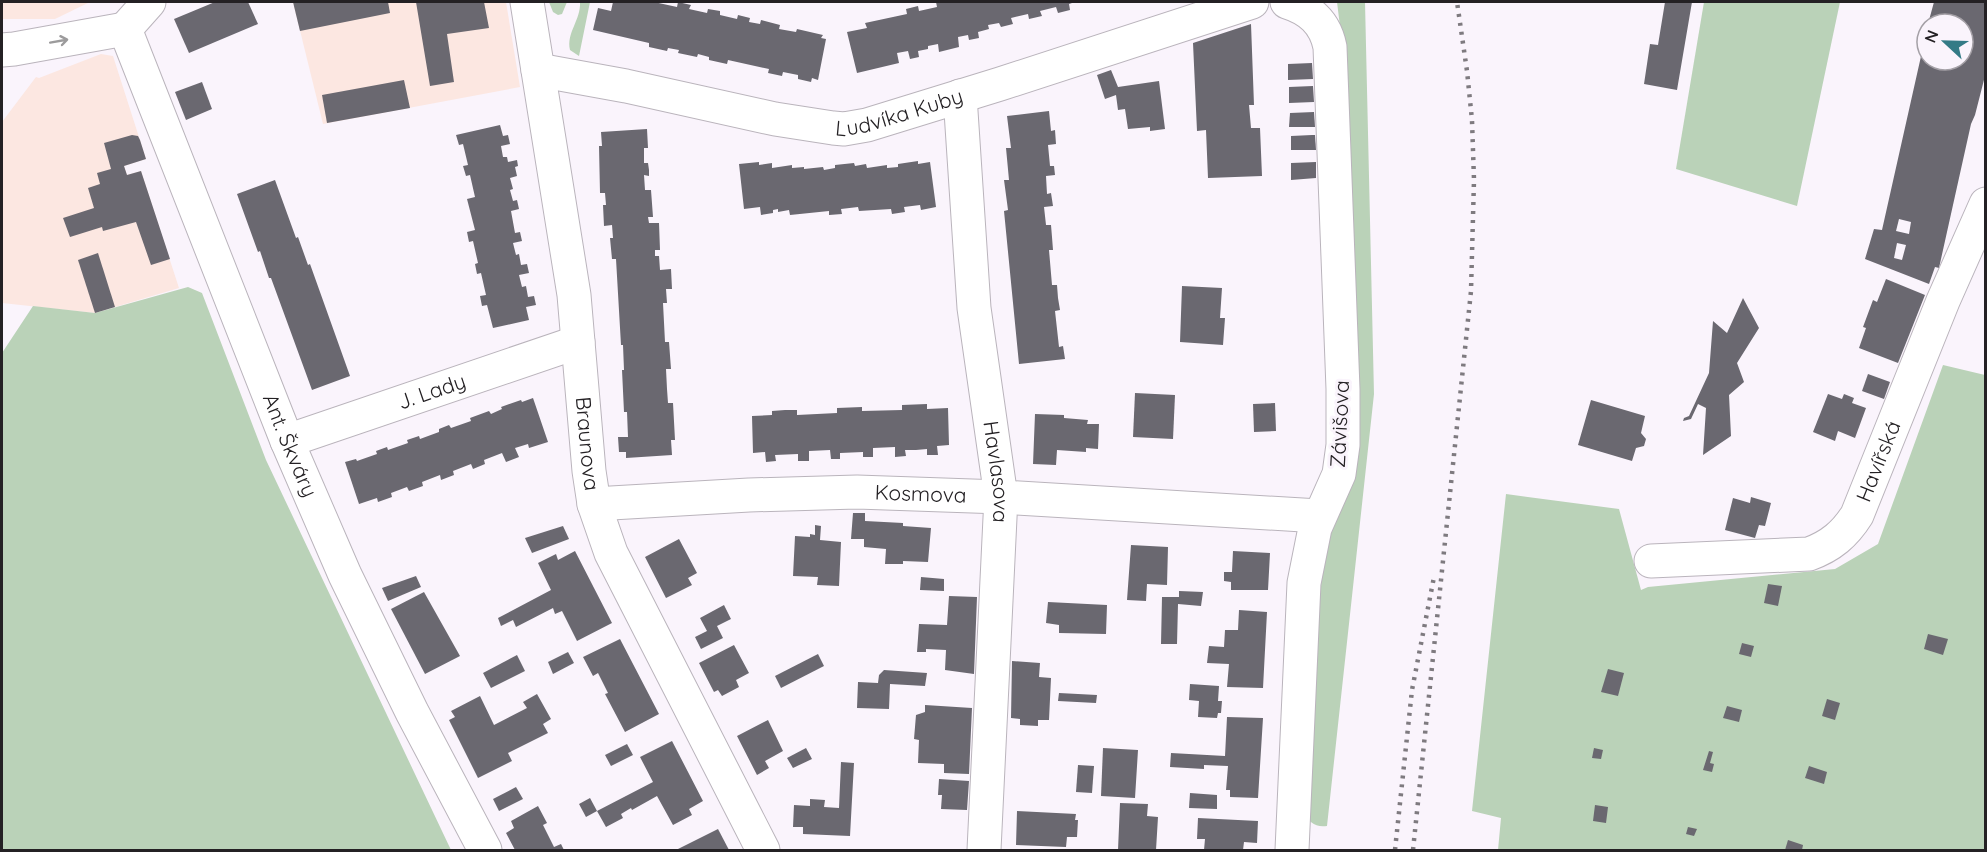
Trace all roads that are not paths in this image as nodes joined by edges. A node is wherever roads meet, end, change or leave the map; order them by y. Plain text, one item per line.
1 (149, 2) edge
2 (527, 2) edge
3 (1251, 2) edge
4 (1292, 3) edge
5 (125, 29) junction
6 (2, 50) edge
7 (538, 70) junction
8 (960, 96) junction
9 (1986, 204) edge
10 (578, 342) junction
11 (287, 441) junction
12 (1001, 497) junction
13 (594, 504) junction
14 (1319, 516) junction
15 (1651, 561) dead end
16 (485, 850) edge
17 (763, 850) edge
18 (984, 850) edge
19 (1292, 850) edge

1 - 5 street
2 - 7 street, Braunova
3 - 8 street, Ludvíka Kuby
4 - 14 street, Závišova
6 -> 5 street
5 - 11 street, Ant. Škváry
7 - 8 street, Ludvíka Kuby
7 - 10 street, Braunova
8 - 12 street, Havlasova
9 - 15 street, Havířská
10 - 11 street, J. Lady
10 - 13 street, Braunova
11 - 16 street, Ant. Škváry
12 - 13 street, Kosmova
12 - 14 street, Kosmova
12 - 18 street, Havlasova
13 - 17 street, Braunova
14 - 19 street, Závišova

